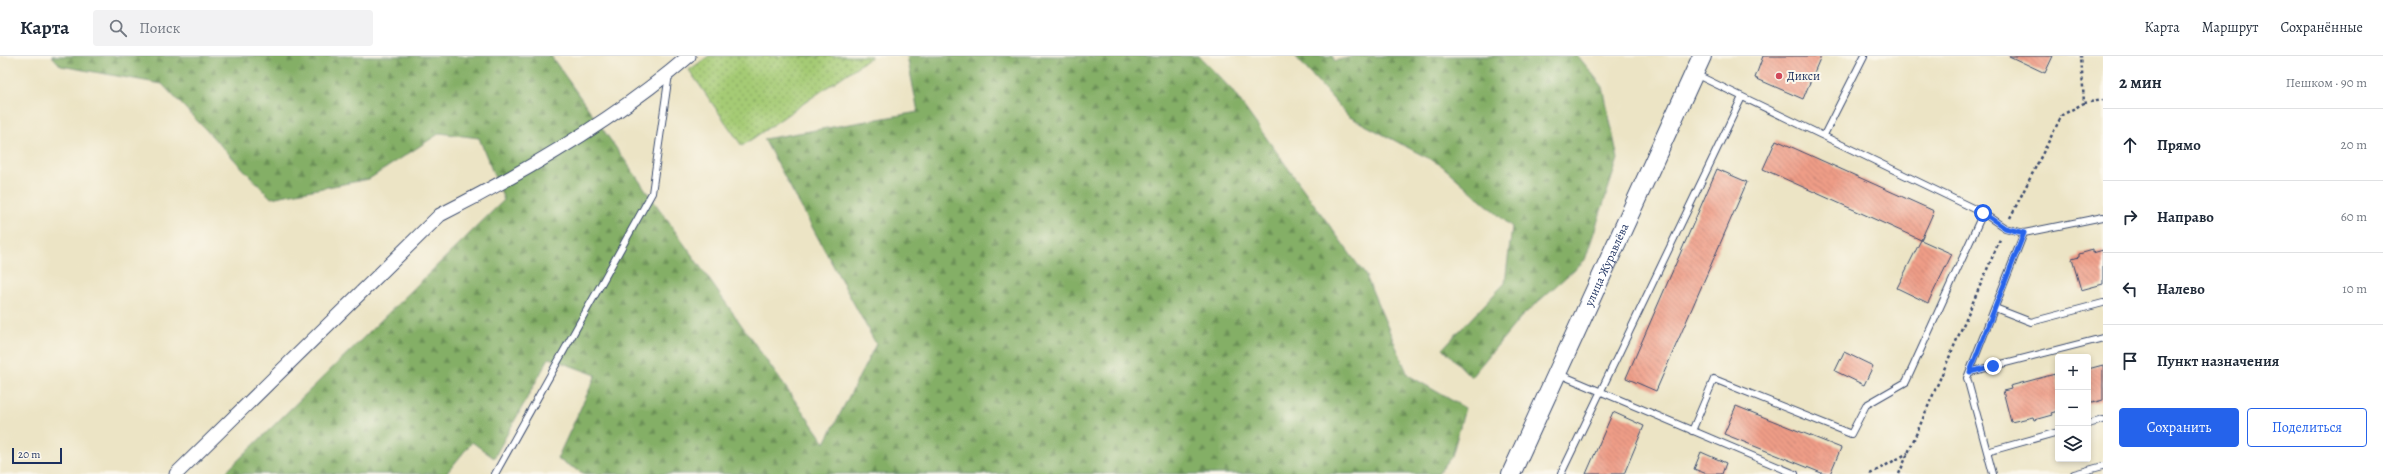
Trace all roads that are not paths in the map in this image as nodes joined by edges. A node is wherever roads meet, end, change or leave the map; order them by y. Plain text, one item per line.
1 (689, 56) edge
2 (1702, 56) edge
3 (1864, 56) edge
4 (669, 74) junction
5 (1694, 74) junction
6 (1742, 97) junction
7 (1824, 135) junction
8 (1983, 213) junction
9 (2103, 217) edge
10 (2024, 233) junction
11 (2103, 303) edge
12 (1995, 308) junction
13 (2103, 338) edge
14 (1970, 372) junction
15 (1558, 373) junction
16 (1600, 391) junction
17 (2103, 420) edge
18 (2091, 423) edge
19 (1692, 431) junction
20 (2055, 433) edge
21 (1987, 452) junction
22 (2103, 466) edge
23 (176, 474) edge
24 (495, 474) edge
25 (1511, 474) edge
26 (1561, 474) edge
27 (1796, 474) edge
28 (1993, 474) edge
29 (2074, 474) edge

1 - 4 street
2 - 5 street, улица Журавлёва
3 - 7 lane
4 - 23 street
4 - 24 lane
5 - 6 lane
5 - 15 street, улица Журавлёва
6 - 7 lane
6 - 16 lane
7 - 8 lane
8 - 10 lane
8 - 19 lane
9 - 10 lane
10 - 12 lane
11 - 12 lane
12 - 14 lane
13 - 14 lane
14 - 21 lane
15 - 16 lane
15 - 25 street, улица Журавлёва
16 - 19 lane
16 - 26 lane
17 - 18 lane
19 - 27 lane
20 - 21 lane
21 - 28 lane
22 - 29 lane

